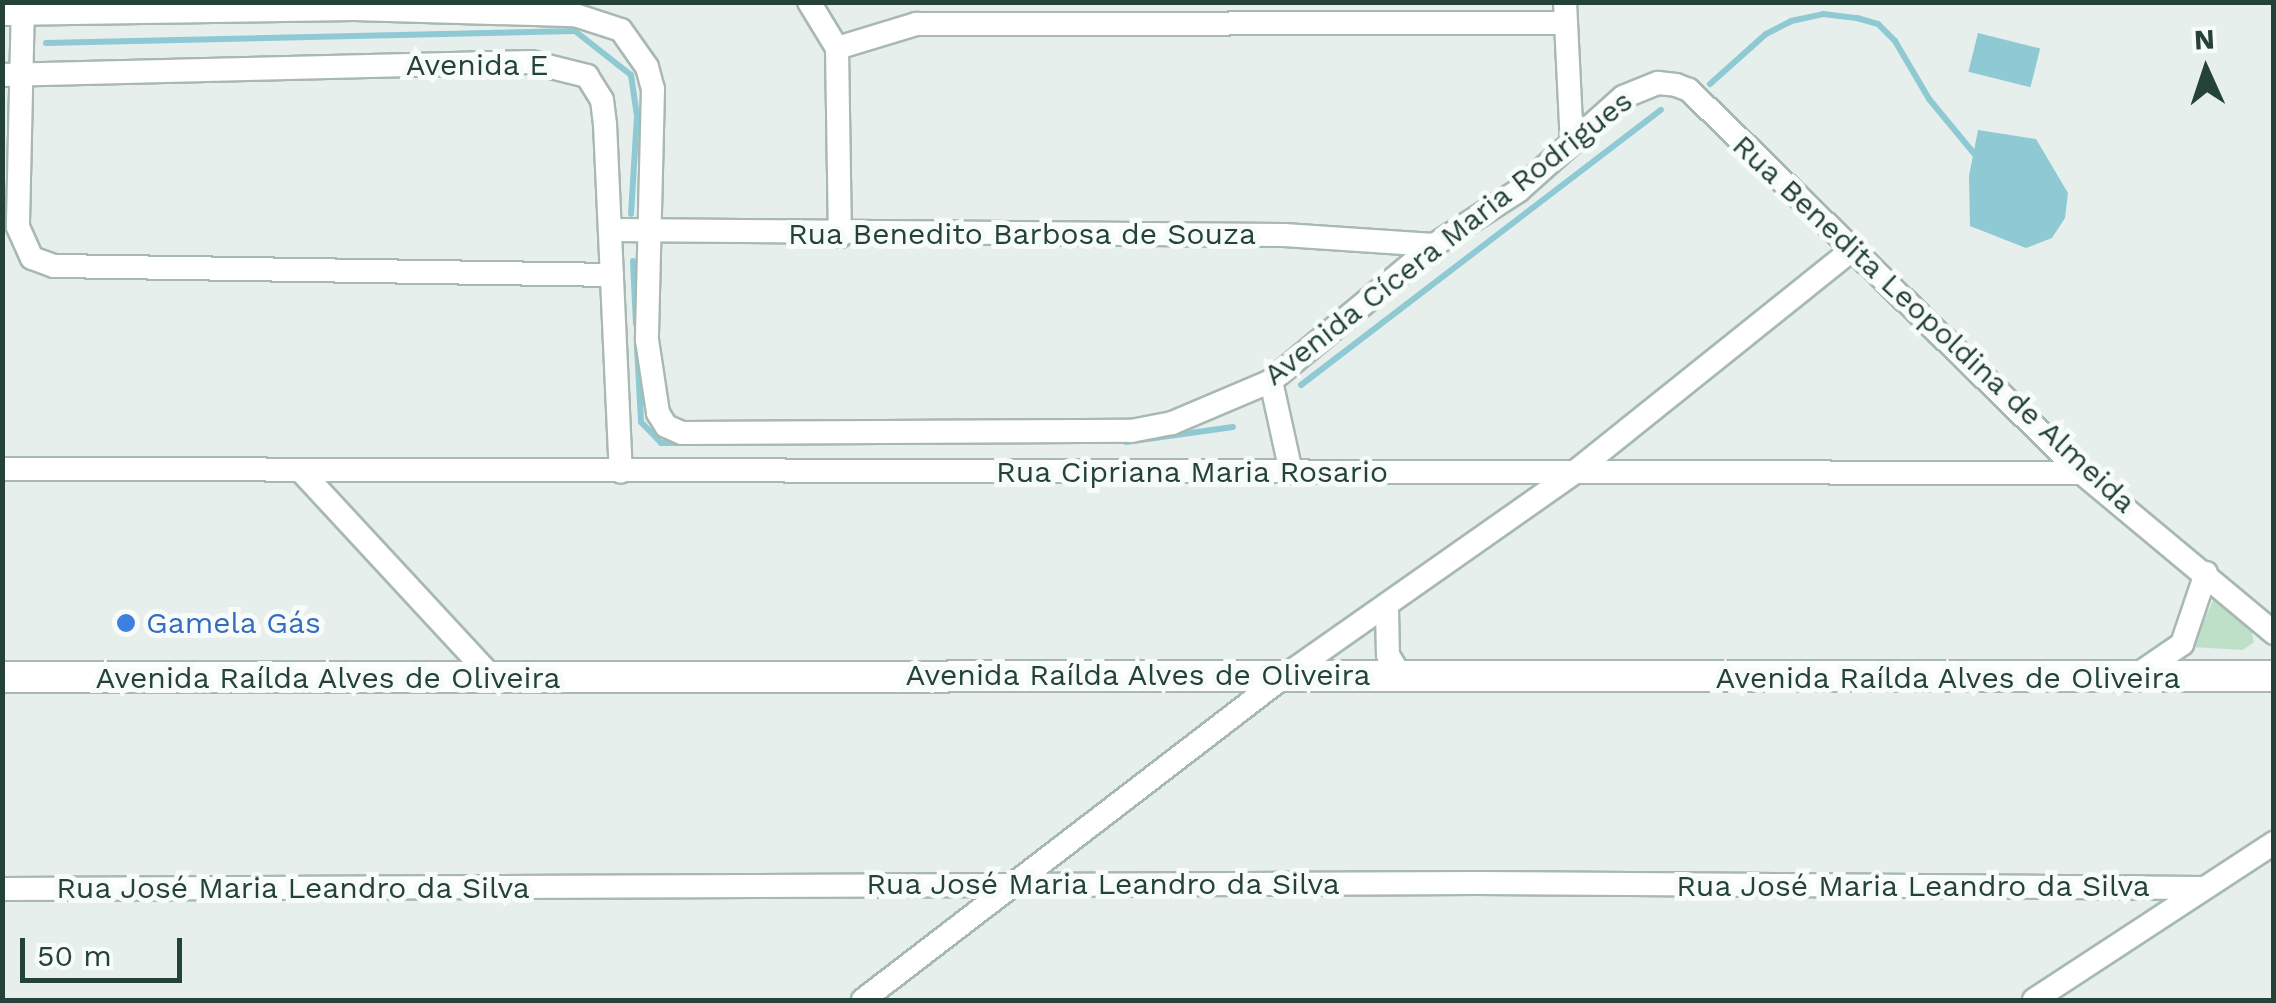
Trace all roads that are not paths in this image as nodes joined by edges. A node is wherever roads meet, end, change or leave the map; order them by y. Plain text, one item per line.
1 (809, 2) edge
2 (16, 11) edge
3 (1565, 13) edge
4 (837, 48) junction
5 (13, 73) edge
6 (1689, 90) joint
7 (1572, 143) junction
8 (650, 229) junction
9 (610, 230) junction
10 (840, 236) junction
11 (1434, 245) junction
12 (1851, 251) junction
13 (612, 274) junction
14 (1271, 382) junction
15 (2, 468) edge
16 (1576, 471) junction
17 (302, 472) junction
18 (621, 472) junction
19 (1292, 472) junction
20 (2082, 473) junction
21 (2206, 573) junction
22 (1388, 609) junction
23 (2274, 634) edge
24 (1412, 676) junction
25 (2274, 676) edge
26 (2, 677) edge
27 (1282, 678) junction
28 (494, 679) junction
29 (2124, 680) junction
30 (2274, 842) edge
31 (1012, 884) junction
32 (2204, 888) junction
33 (2, 889) edge
34 (864, 1000) edge
35 (2034, 1000) edge

1 - 4 street
2 - 5 street
2 - 8 street, Avenida Cícera Maria Rodrigues
3 - 4 street
3 - 7 street
4 - 10 street
5 - 9 street, Avenida E
5 - 13 street
6 - 7 street, Avenida Cícera Maria Rodrigues
6 - 12 street, Rua Benedita Leopoldina de Almeida
7 - 11 street, Avenida Cícera Maria Rodrigues
8 - 9 street, Rua Benedito Barbosa de Souza
8 - 10 street, Rua Benedito Barbosa de Souza
8 - 14 street, Avenida Cícera Maria Rodrigues
9 - 13 street, Avenida E
10 - 11 street, Rua Benedito Barbosa de Souza
11 - 14 street, Avenida Cícera Maria Rodrigues
12 - 16 street
12 - 20 street, Rua Benedita Leopoldina de Almeida
13 - 18 street, Avenida E
14 - 19 street
15 - 17 street, Rua Cipriana Maria Rosario
16 - 19 street, Rua Cipriana Maria Rosario
16 - 20 street, Rua Cipriana Maria Rosario
16 - 22 street
17 - 18 street, Rua Cipriana Maria Rosario
17 - 28 street
18 - 19 street, Rua Cipriana Maria Rosario
20 - 21 street, Rua Benedita Leopoldina de Almeida
21 - 23 street, Rua Benedita Leopoldina de Almeida
21 - 29 street
22 - 24 street
22 - 27 street
24 - 27 street, Avenida Raílda Alves de Oliveira
24 - 29 street, Avenida Raílda Alves de Oliveira
25 - 29 street, Avenida Raílda Alves de Oliveira
26 - 28 street, Avenida Raílda Alves de Oliveira
27 - 28 street, Avenida Raílda Alves de Oliveira
27 - 31 street
30 - 32 street
31 - 32 street, Rua José Maria Leandro da Silva
31 - 33 street, Rua José Maria Leandro da Silva
31 - 34 street
32 - 35 street

